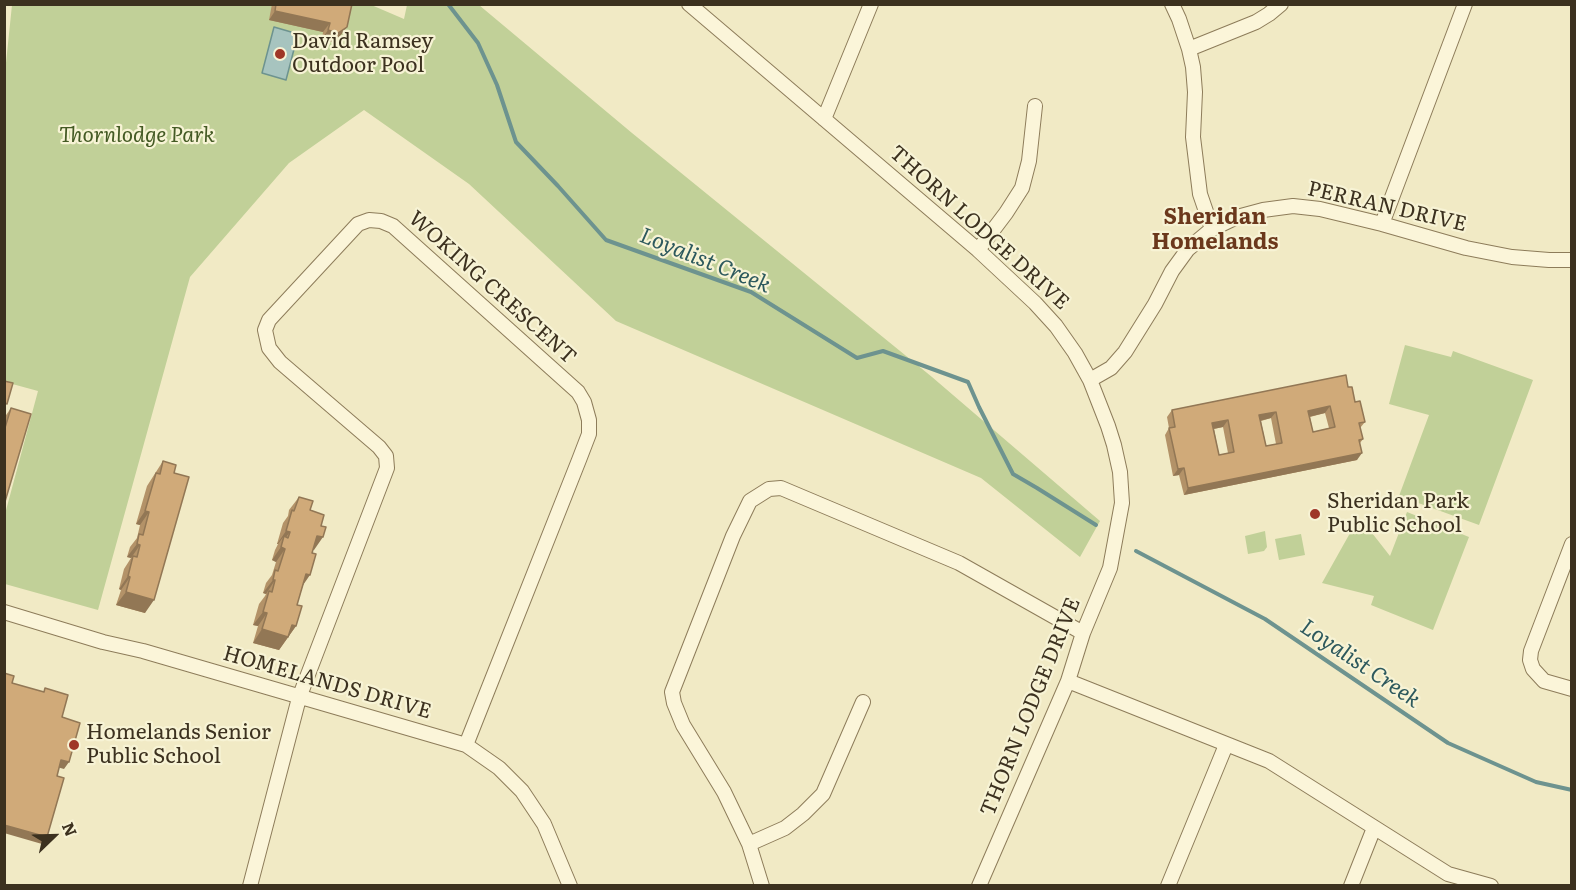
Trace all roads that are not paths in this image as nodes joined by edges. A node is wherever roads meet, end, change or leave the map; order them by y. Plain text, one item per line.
1 (689, 4) edge
2 (871, 4) edge
3 (1172, 4) edge
4 (1281, 4) edge
5 (1465, 4) edge
6 (1189, 49) junction
7 (1035, 105) dead end
8 (824, 119) junction
9 (1382, 224) junction
10 (1212, 229) junction
11 (978, 250) junction
12 (1572, 260) edge
13 (1090, 380) junction
14 (1572, 544) edge
15 (4, 612) edge
16 (1083, 633) junction
17 (1068, 681) junction
18 (1572, 689) edge
19 (299, 698) junction
20 (863, 702) dead end
21 (1226, 745) junction
22 (466, 746) junction
23 (1374, 828) junction
24 (749, 844) junction
25 (250, 885) edge
26 (570, 885) edge
27 (762, 885) edge
28 (979, 885) edge
29 (1168, 885) edge
30 (1351, 885) edge
31 (1491, 885) edge

1 - 8 street, THORN LODGE DRIVE
2 - 8 street
3 - 6 street
4 - 6 street
5 - 9 street
6 - 10 street
7 - 11 street
8 - 11 street, THORN LODGE DRIVE
9 - 10 street, PERRAN DRIVE
9 - 12 street, PERRAN DRIVE
10 - 13 street, PERRAN DRIVE
11 - 13 street, THORN LODGE DRIVE
13 - 16 street, THORN LODGE DRIVE
14 - 18 street
15 - 19 street, HOMELANDS DRIVE
16 - 17 street, THORN LODGE DRIVE
16 - 24 street
17 - 21 street
17 - 28 street, THORN LODGE DRIVE
19 - 22 street, HOMELANDS DRIVE
19 - 22 street, WOKING CRESCENT
19 - 25 street
20 - 24 street
21 - 23 street
21 - 29 street
22 - 26 street, HOMELANDS DRIVE
23 - 30 street
23 - 31 street
24 - 27 street

